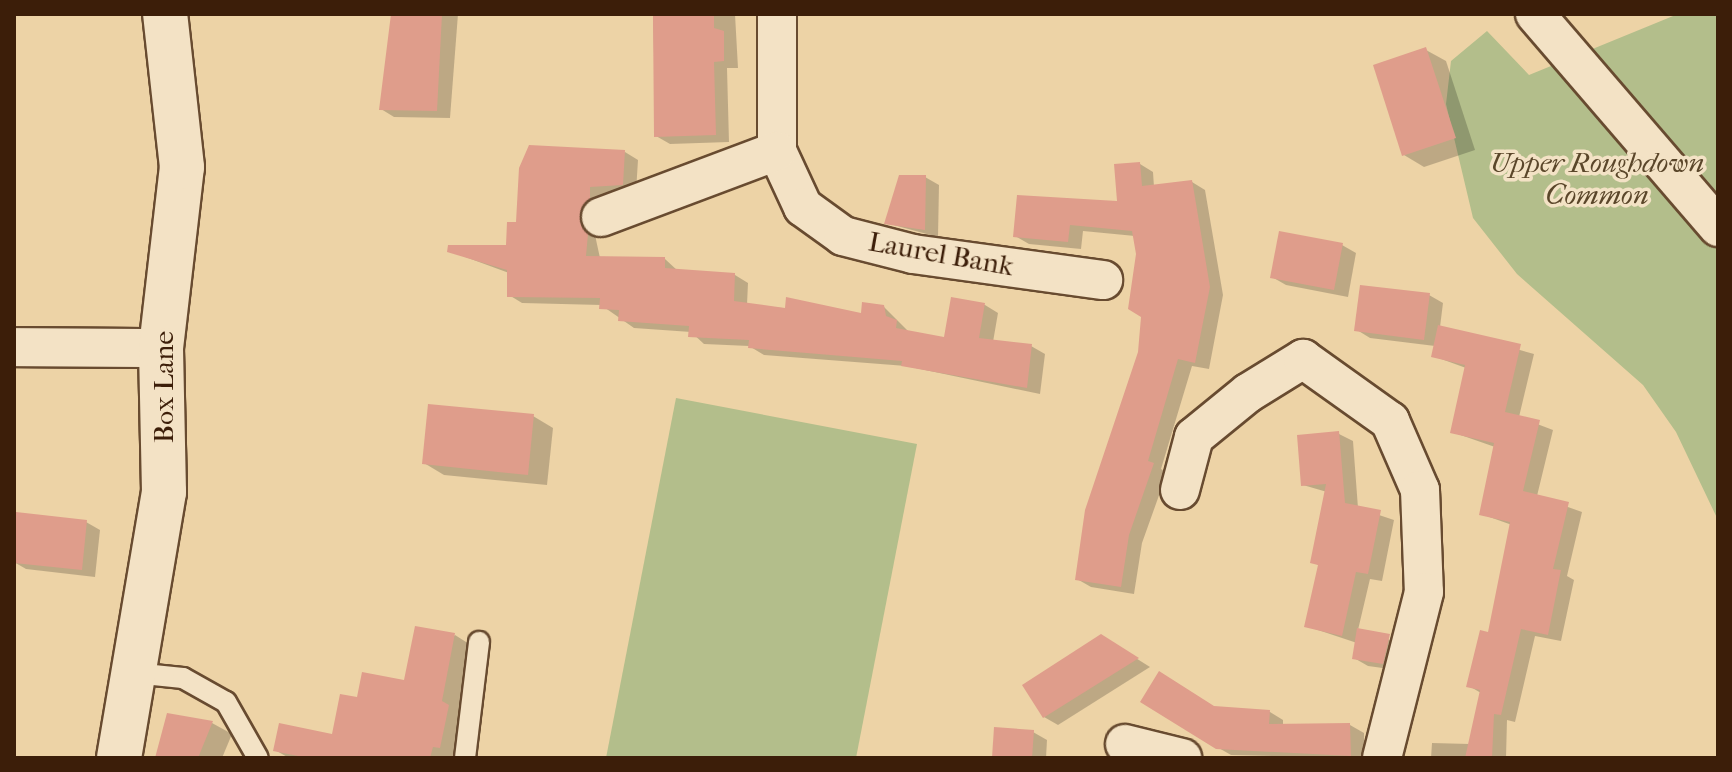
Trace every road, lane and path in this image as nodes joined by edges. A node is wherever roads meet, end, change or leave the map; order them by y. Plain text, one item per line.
1 (165, 14) edge
2 (777, 14) edge
3 (1535, 14) edge
4 (777, 151) junction
5 (601, 217) dead end
6 (1718, 227) edge
7 (1103, 280) dead end
8 (14, 347) edge
9 (161, 348) junction
10 (1180, 490) dead end
11 (479, 642) dead end
12 (134, 673) junction
13 (1125, 744) dead end
14 (119, 758) edge
15 (258, 758) edge
16 (465, 758) edge
17 (1182, 758) edge
18 (1382, 758) edge

1 - 9 main road, Box Lane
2 - 4 street, Laurel Bank
3 - 6 street
4 - 5 street
4 - 7 street, Laurel Bank
8 - 9 street
9 - 12 main road, Box Lane
10 - 18 street
11 - 16 lane
12 - 14 main road, Box Lane
12 - 15 lane
13 - 17 street

